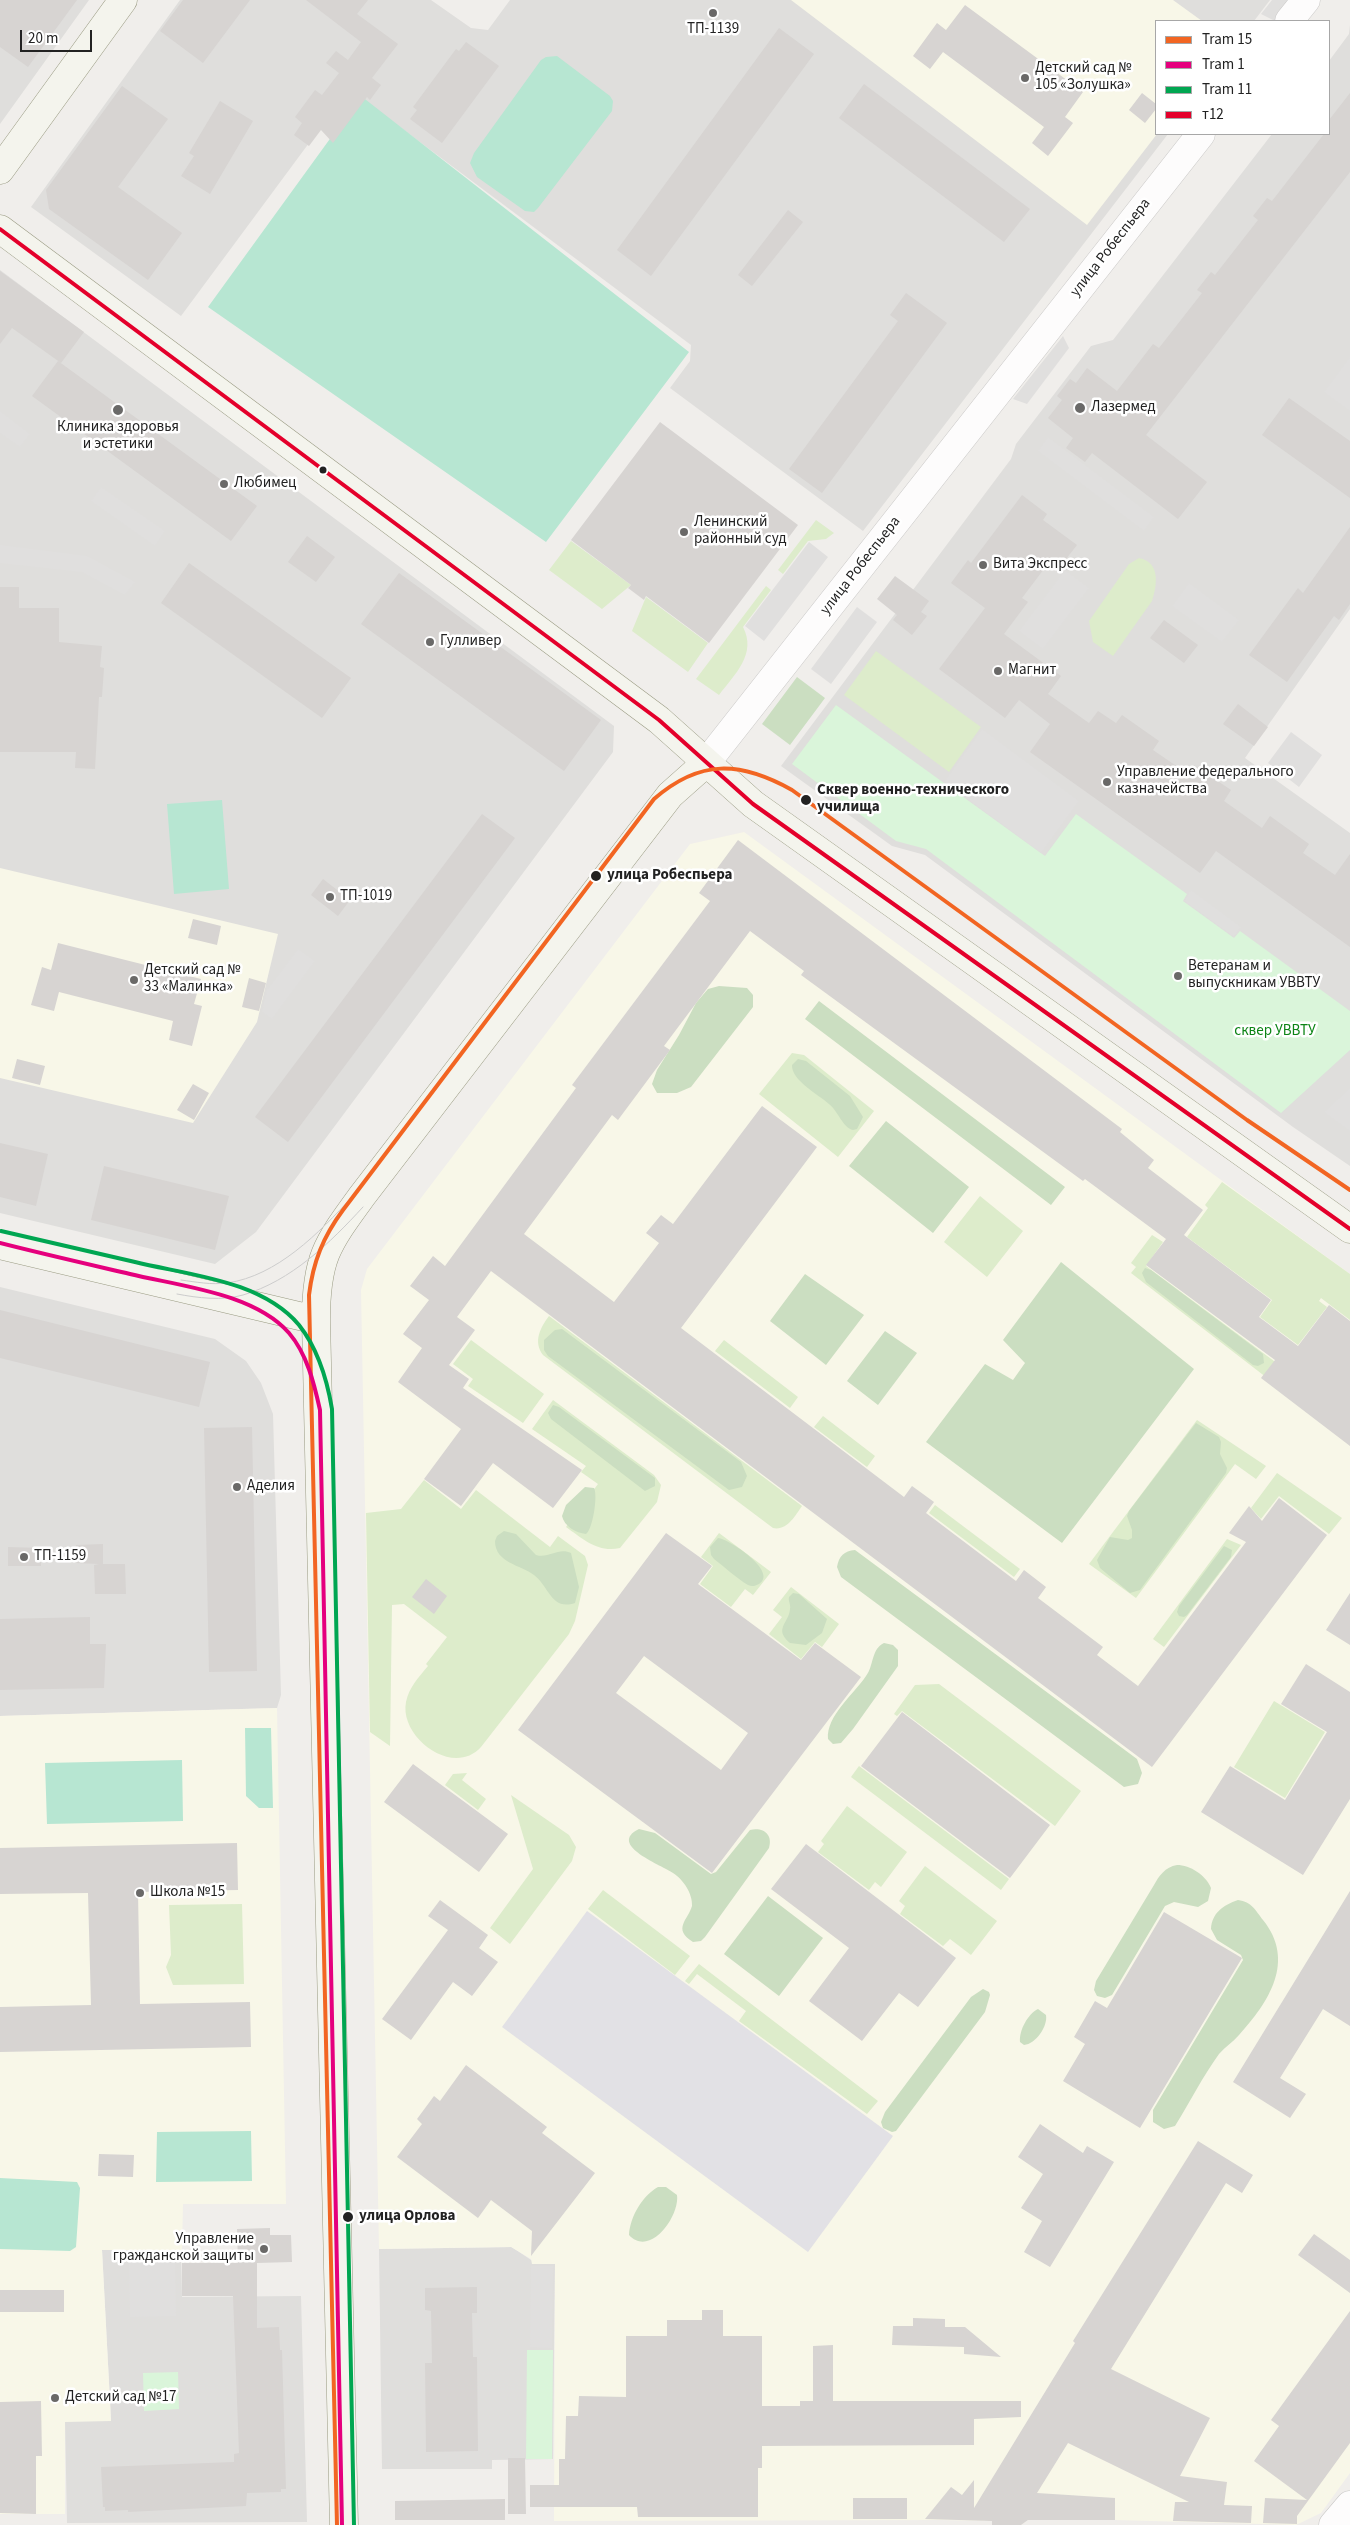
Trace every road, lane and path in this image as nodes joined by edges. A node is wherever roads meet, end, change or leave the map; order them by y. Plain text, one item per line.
1 (123, 0) edge
2 (1306, 0) edge
3 (1290, 20) edge
4 (1200, 135) edge
5 (0, 170) edge
6 (0, 229) edge
7 (706, 763) junction
8 (1350, 1229) edge
9 (0, 1245) edge
10 (316, 1320) junction
11 (1350, 2505) edge
12 (344, 2525) edge
13 (1333, 2525) edge

1 - 5 street
2 - 3 street
4 - 7 street, улица Робеспьера
6 - 7 street
7 - 8 street
7 - 10 street, улица Робеспьера
9 - 10 street
10 - 12 street, улица Робеспьера
11 - 13 street

